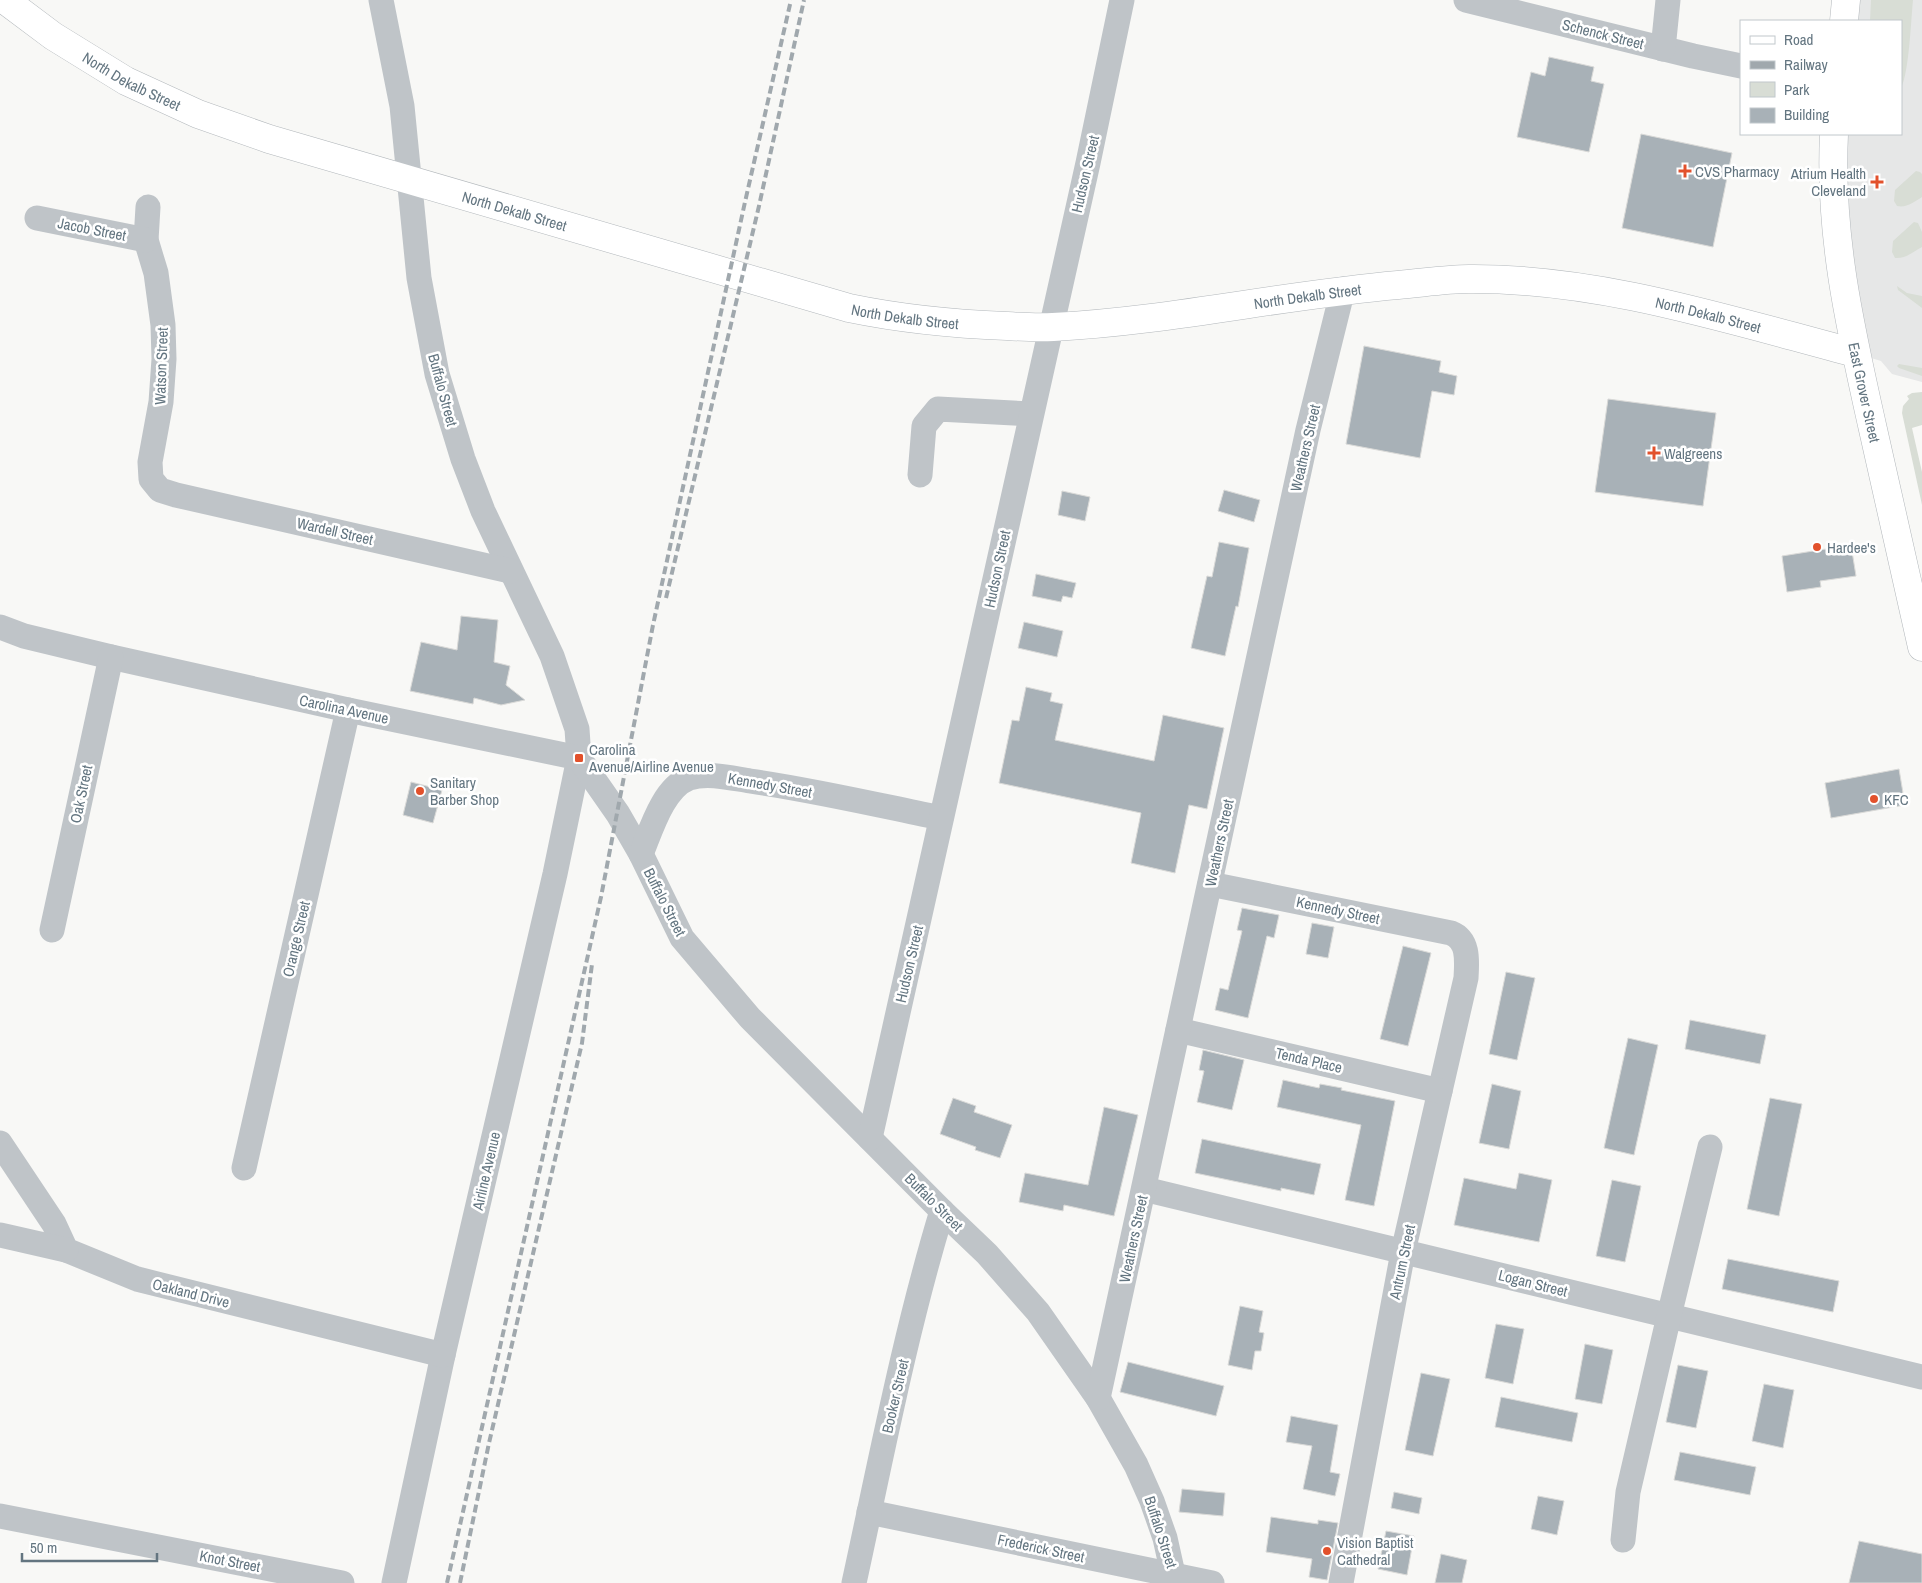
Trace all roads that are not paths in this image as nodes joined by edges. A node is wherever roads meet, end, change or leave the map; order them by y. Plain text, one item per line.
1 (5, 0) edge
2 (381, 0) edge
3 (1122, 0) edge
4 (1466, 0) edge
5 (1668, 0) edge
6 (1846, 0) edge
7 (1844, 20) edge
8 (1663, 49) junction
9 (1740, 66) edge
10 (1834, 135) edge
11 (410, 180) junction
12 (148, 207) dead end
13 (37, 218) dead end
14 (146, 240) junction
15 (1342, 289) junction
16 (1051, 328) junction
17 (1855, 353) junction
18 (1031, 414) junction
19 (920, 475) dead end
20 (160, 490) joint
21 (510, 571) junction
22 (0, 627) edge
23 (1922, 647) edge
24 (111, 657) junction
25 (348, 710) junction
26 (579, 758) junction
27 (941, 818) junction
28 (641, 854) junction
29 (1210, 884) junction
30 (52, 930) dead end
31 (1463, 942) joint
32 (1178, 1030) junction
33 (1440, 1091) junction
34 (870, 1138) junction
35 (0, 1143) edge
36 (1710, 1147) dead end
37 (244, 1168) dead end
38 (1144, 1189) junction
39 (942, 1211) junction
40 (0, 1235) edge
41 (66, 1250) junction
42 (1403, 1252) junction
43 (1669, 1316) junction
44 (443, 1355) junction
45 (1922, 1377) edge
46 (1098, 1398) junction
47 (869, 1512) junction
48 (0, 1516) edge
49 (1622, 1540) dead end
50 (1175, 1579) edge
51 (342, 1583) edge
52 (394, 1583) edge
53 (854, 1583) edge
54 (1212, 1583) edge
55 (1341, 1583) edge

1 - 11 main road, North Dekalb Street
2 - 11 street, Buffalo Street
3 - 16 street, Hudson Street
4 - 8 street, Schenck Street
5 - 8 street
6 - 7 main road
8 - 9 street, Schenck Street
10 - 17 main road, East Grover Street
11 - 16 main road, North Dekalb Street
11 - 21 street, Buffalo Street
12 - 14 street
13 - 14 street, Jacob Street
14 - 20 street, Watson Street
15 - 16 main road, North Dekalb Street
15 - 17 main road, North Dekalb Street
15 - 29 street, Weathers Street
16 - 18 street, Hudson Street
17 - 23 main road, East Grover Street
18 - 19 street
18 - 27 street, Hudson Street
20 - 21 street, Wardell Street
21 - 26 street, Buffalo Street
22 - 24 street, Carolina Avenue
24 - 25 street, Carolina Avenue
24 - 30 street, Oak Street
25 - 26 street, Carolina Avenue
25 - 37 street, Orange Street
26 - 28 street
26 - 44 street, Airline Avenue
27 - 28 street, Kennedy Street
27 - 34 street, Hudson Street
28 - 34 street, Buffalo Street
29 - 31 street, Kennedy Street
29 - 32 street, Weathers Street
31 - 33 street, Antrum Street
32 - 33 street, Tenda Place
32 - 38 street, Weathers Street
33 - 42 street, Antrum Street
34 - 39 street, Buffalo Street
35 - 41 street
36 - 43 street
38 - 42 street, Logan Street
38 - 46 street, Weathers Street
39 - 46 street, Buffalo Street
39 - 47 street, Booker Street
40 - 41 street, Oakland Drive
41 - 44 street, Oakland Drive
42 - 43 street, Logan Street
42 - 55 street, Antrum Street
43 - 45 street, Logan Street
43 - 49 street
44 - 52 street, Airline Avenue
46 - 50 street, Buffalo Street
47 - 50 street, Frederick Street
47 - 53 street, Booker Street
48 - 51 street, Knot Street
50 - 54 street, Frederick Street

